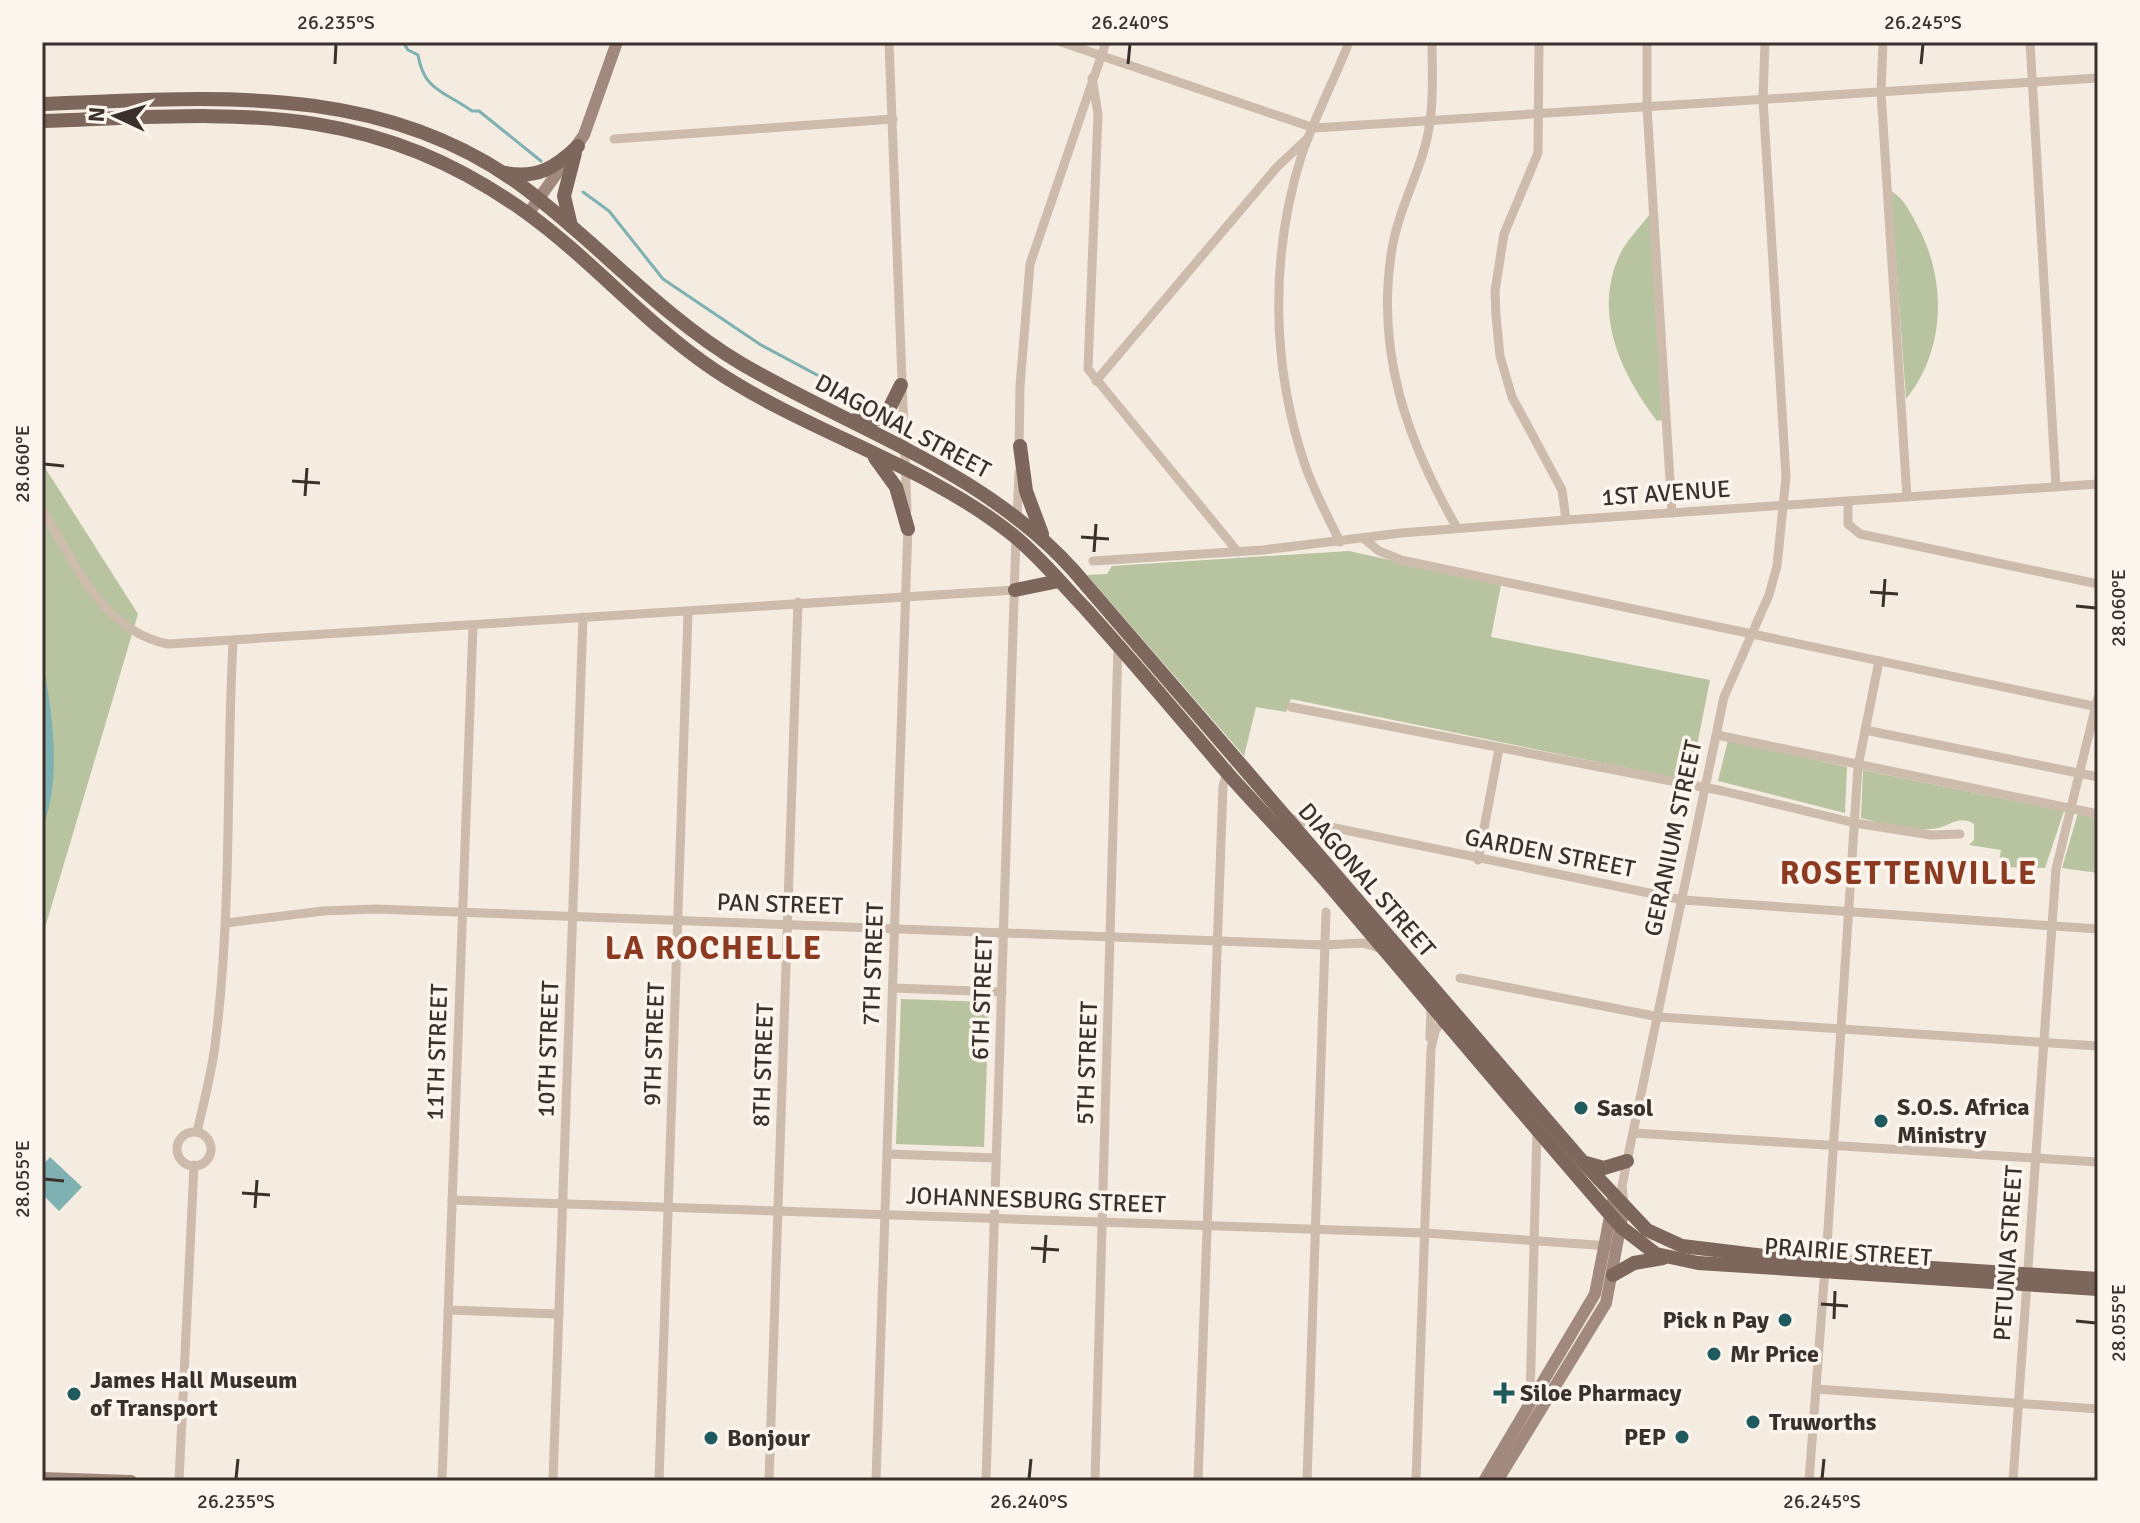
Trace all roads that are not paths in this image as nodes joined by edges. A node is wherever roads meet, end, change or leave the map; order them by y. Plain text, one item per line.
1 (617, 42) edge
2 (889, 42) edge
3 (1061, 42) edge
4 (1106, 42) edge
5 (1349, 42) edge
6 (1432, 42) edge
7 (1539, 42) edge
8 (1647, 42) edge
9 (1765, 42) edge
10 (1883, 42) edge
11 (2030, 42) edge
12 (1101, 56) junction
13 (1092, 78) junction
14 (2098, 78) edge
15 (2030, 83) junction
16 (1881, 92) junction
17 (1763, 99) junction
18 (42, 104) edge
19 (1647, 107) junction
20 (1538, 113) junction
21 (893, 119) junction
22 (42, 121) edge
23 (1430, 122) junction
24 (1314, 128) junction
25 (1308, 138) junction
26 (614, 139) dead end
27 (576, 150) junction
28 (500, 172) junction
29 (539, 200) junction
30 (528, 214) junction
31 (572, 228) junction
32 (1096, 381) junction
33 (901, 385) junction
34 (847, 419) junction
35 (1020, 446) junction
36 (905, 449) junction
37 (868, 451) junction
38 (905, 469) junction
39 (2098, 484) edge
40 (2056, 487) junction
41 (1907, 497) junction
42 (1848, 501) junction
43 (1785, 506) junction
44 (42, 510) edge
45 (1672, 513) junction
46 (1017, 516) junction
47 (1566, 520) junction
48 (1457, 528) junction
49 (908, 529) junction
50 (1016, 538) junction
51 (1363, 538) junction
52 (1045, 541) junction
53 (1340, 542) junction
54 (1238, 552) junction
55 (1093, 561) dead end
56 (1059, 581) junction
57 (2098, 584) edge
58 (1015, 590) junction
59 (906, 595) junction
60 (798, 602) junction
61 (688, 613) junction
62 (583, 617) junction
63 (473, 625) junction
64 (1750, 635) junction
65 (233, 642) junction
66 (1118, 645) junction
67 (1879, 661) junction
68 (2097, 704) edge
69 (1291, 707) dead end
70 (1865, 730) junction
71 (1717, 735) junction
72 (1499, 749) junction
73 (1230, 766) junction
74 (1858, 766) junction
75 (2081, 774) junction
76 (2098, 777) edge
77 (1703, 790) junction
78 (2073, 809) junction
79 (2098, 814) edge
80 (1284, 817) junction
81 (1855, 823) junction
82 (1960, 834) dead end
83 (1478, 860) junction
84 (1683, 900) junction
85 (463, 912) junction
86 (1326, 912) dead end
87 (1848, 913) junction
88 (572, 916) junction
89 (678, 920) junction
90 (226, 923) junction
91 (787, 925) junction
92 (2051, 926) junction
93 (895, 929) junction
94 (2098, 929) edge
95 (1004, 933) junction
96 (1110, 937) junction
97 (1215, 941) junction
98 (1324, 945) junction
99 (1383, 950) junction
100 (1460, 978) dead end
101 (893, 988) junction
102 (1002, 992) junction
103 (1431, 1007) junction
104 (1447, 1015) junction
105 (1659, 1017) junction
106 (1841, 1027) junction
107 (2042, 1041) junction
108 (2098, 1046) edge
109 (1431, 1049) junction
110 (1537, 1129) junction
111 (197, 1132) junction
112 (1634, 1133) junction
113 (1834, 1143) junction
114 (887, 1154) junction
115 (996, 1158) junction
116 (2035, 1158) junction
117 (1582, 1161) junction
118 (1627, 1161) junction
119 (2098, 1162) edge
120 (194, 1165) junction
121 (1620, 1196) junction
122 (452, 1200) junction
123 (562, 1204) junction
124 (669, 1207) junction
125 (778, 1211) junction
126 (885, 1215) junction
127 (994, 1219) junction
128 (1616, 1221) junction
129 (1103, 1222) junction
130 (1207, 1226) junction
131 (1318, 1230) junction
132 (1425, 1233) junction
133 (1533, 1239) junction
134 (1827, 1245) dead end
135 (1612, 1246) junction
136 (1668, 1257) junction
137 (1826, 1267) junction
138 (1613, 1275) junction
139 (2098, 1279) edge
140 (2026, 1281) junction
141 (2098, 1289) edge
142 (448, 1310) junction
143 (559, 1314) junction
144 (1816, 1389) junction
145 (1530, 1402) junction
146 (2017, 1403) junction
147 (2098, 1409) edge
148 (42, 1478) edge
149 (661, 1479) edge
150 (131, 1481) edge
151 (179, 1481) edge
152 (442, 1481) edge
153 (553, 1481) edge
154 (769, 1481) edge
155 (876, 1481) edge
156 (986, 1481) edge
157 (1095, 1481) edge
158 (1198, 1481) edge
159 (1307, 1481) edge
160 (1416, 1481) edge
161 (1484, 1481) edge
162 (1497, 1481) edge
163 (1809, 1481) edge
164 (2013, 1481) edge

1 - 27 main road
2 - 21 street, 7TH STREET
3 - 12 street
4 - 12 street, 6TH STREET
5 - 24 street
6 - 23 street
7 - 20 street
8 - 19 street
9 - 17 street, GERANIUM STREET
10 - 16 street
11 - 15 street
12 - 13 street, 6TH STREET
12 - 24 street
13 - 32 street
13 - 35 street, 6TH STREET
14 - 15 street
15 - 16 street
15 - 40 street
16 - 17 street
16 - 41 street
17 - 19 street
17 - 43 street, GERANIUM STREET
18 - 28 main road, DIAGONAL STREET
19 - 20 street
19 - 45 street
20 - 23 street
20 - 47 street
21 - 26 street
21 - 33 street, 7TH STREET
22 - 30 main road, DIAGONAL STREET
23 - 24 street
23 - 48 street
24 - 25 street
25 - 32 street
25 - 53 street
27 - 28 main road
27 - 29 main road
27 - 31 main road
28 - 29 main road, DIAGONAL STREET
29 - 30 main road
29 - 31 main road, DIAGONAL STREET
30 - 37 main road, DIAGONAL STREET
31 - 34 main road, DIAGONAL STREET
32 - 54 street
33 - 34 main road
33 - 36 street, 7TH STREET
34 - 36 main road, DIAGONAL STREET
35 - 46 street, 6TH STREET
35 - 52 main road
36 - 38 street, 7TH STREET
36 - 46 main road, DIAGONAL STREET
37 - 38 main road, DIAGONAL STREET
37 - 49 main road
38 - 49 street, 7TH STREET
38 - 50 main road, DIAGONAL STREET
39 - 40 street, 1ST AVENUE
40 - 41 street, 1ST AVENUE
41 - 42 street, 1ST AVENUE
42 - 43 street, 1ST AVENUE
42 - 57 street
43 - 45 street, 1ST AVENUE
43 - 64 street, GERANIUM STREET
44 - 65 street
45 - 47 street, 1ST AVENUE
46 - 50 street, 6TH STREET
46 - 52 main road, DIAGONAL STREET
47 - 48 street, 1ST AVENUE
48 - 51 street, 1ST AVENUE
49 - 59 street, 7TH STREET
50 - 56 main road, DIAGONAL STREET
50 - 58 street, 6TH STREET
51 - 53 street, 1ST AVENUE
51 - 64 street
52 - 73 main road, DIAGONAL STREET
53 - 54 street, 1ST AVENUE
54 - 55 street, 1ST AVENUE
56 - 58 main road
56 - 66 main road, DIAGONAL STREET
58 - 59 street
58 - 95 street, 6TH STREET
59 - 60 street
59 - 93 street, 7TH STREET
60 - 61 street
60 - 91 street, 8TH STREET
61 - 62 street
61 - 89 street, 9TH STREET
62 - 63 street
62 - 88 street, 10TH STREET
63 - 65 street
63 - 85 street, 11TH STREET
64 - 67 street
64 - 71 street, GERANIUM STREET
65 - 90 street
66 - 73 main road, DIAGONAL STREET
66 - 96 street, 5TH STREET
67 - 68 street
67 - 70 street
68 - 75 street, PETUNIA STREET
69 - 72 street
70 - 74 street
70 - 75 street
71 - 74 street
71 - 77 street, GERANIUM STREET
72 - 77 street
72 - 83 street
73 - 80 main road, DIAGONAL STREET
73 - 97 street
73 - 99 main road, DIAGONAL STREET
74 - 78 street
74 - 81 street
75 - 76 street
75 - 78 street, PETUNIA STREET
77 - 81 street
77 - 84 street, GERANIUM STREET
78 - 79 street
78 - 92 street, PETUNIA STREET
80 - 83 street, GARDEN STREET
80 - 104 main road, DIAGONAL STREET
81 - 82 street
81 - 87 street
83 - 84 street, GARDEN STREET
84 - 87 street, GARDEN STREET
84 - 105 street, GERANIUM STREET
85 - 88 street, PAN STREET
85 - 90 street, PAN STREET
85 - 122 street, 11TH STREET
86 - 98 street
87 - 92 street, GARDEN STREET
87 - 106 street
88 - 89 street, PAN STREET
88 - 123 street, 10TH STREET
89 - 91 street, PAN STREET
89 - 124 street, 9TH STREET
90 - 111 street
91 - 93 street, PAN STREET
91 - 125 street, 8TH STREET
92 - 94 street, GARDEN STREET
92 - 107 street, PETUNIA STREET
93 - 95 street, PAN STREET
93 - 101 street, 7TH STREET
95 - 96 street, PAN STREET
95 - 102 street, 6TH STREET
96 - 97 street, PAN STREET
96 - 129 street, 5TH STREET
97 - 98 street, PAN STREET
97 - 130 street
98 - 99 street, PAN STREET
98 - 131 street
99 - 103 main road, DIAGONAL STREET
100 - 105 street
101 - 102 street
101 - 114 street, 7TH STREET
102 - 115 street, 6TH STREET
103 - 104 main road, DIAGONAL STREET
103 - 109 street
104 - 109 street
104 - 110 main road, DIAGONAL STREET
104 - 117 main road, DIAGONAL STREET
105 - 106 street
105 - 112 street, GERANIUM STREET
106 - 107 street
106 - 113 street
107 - 108 street
107 - 116 street, PETUNIA STREET
109 - 132 street
110 - 128 main road, DIAGONAL STREET
110 - 133 street
111 - 120 street
111 - 120 street
112 - 113 street
112 - 118 street, GERANIUM STREET
113 - 116 street
113 - 134 street
114 - 115 street
114 - 126 street, 7TH STREET
115 - 127 street, 6TH STREET
116 - 119 street
116 - 140 street, PETUNIA STREET
117 - 118 main road
117 - 121 main road, DIAGONAL STREET
118 - 121 street, GERANIUM STREET
120 - 151 street
121 - 128 main road, GERANIUM STREET
121 - 137 main road, PRAIRIE STREET
122 - 123 street, JOHANNESBURG STREET
122 - 142 street, 11TH STREET
123 - 124 street, JOHANNESBURG STREET
123 - 143 street, 10TH STREET
124 - 125 street, JOHANNESBURG STREET
124 - 149 street, 9TH STREET
125 - 126 street, JOHANNESBURG STREET
125 - 154 street, 8TH STREET
126 - 127 street, JOHANNESBURG STREET
126 - 155 street, 7TH STREET
127 - 129 street, JOHANNESBURG STREET
127 - 156 street, 6TH STREET
128 - 135 main road, GERANIUM STREET
128 - 136 main road, PRAIRIE STREET
129 - 130 street, JOHANNESBURG STREET
129 - 157 street, 5TH STREET
130 - 131 street, JOHANNESBURG STREET
130 - 158 street
131 - 132 street, JOHANNESBURG STREET
131 - 159 street
132 - 133 street, JOHANNESBURG STREET
132 - 160 street
133 - 135 street, JOHANNESBURG STREET
133 - 145 street
135 - 138 main road, GERANIUM STREET
135 - 145 main road, GERANIUM STREET
136 - 137 main road, PRAIRIE STREET
136 - 138 main road
137 - 140 main road, PRAIRIE STREET
137 - 144 street
138 - 162 main road, GERANIUM STREET
139 - 140 main road, PRAIRIE STREET
140 - 141 main road, PRAIRIE STREET
140 - 146 street, PETUNIA STREET
142 - 143 street
142 - 152 street, 11TH STREET
143 - 153 street, 10TH STREET
144 - 146 street
144 - 163 street
145 - 161 main road, GERANIUM STREET
146 - 147 street
146 - 164 street, PETUNIA STREET
148 - 150 main road

